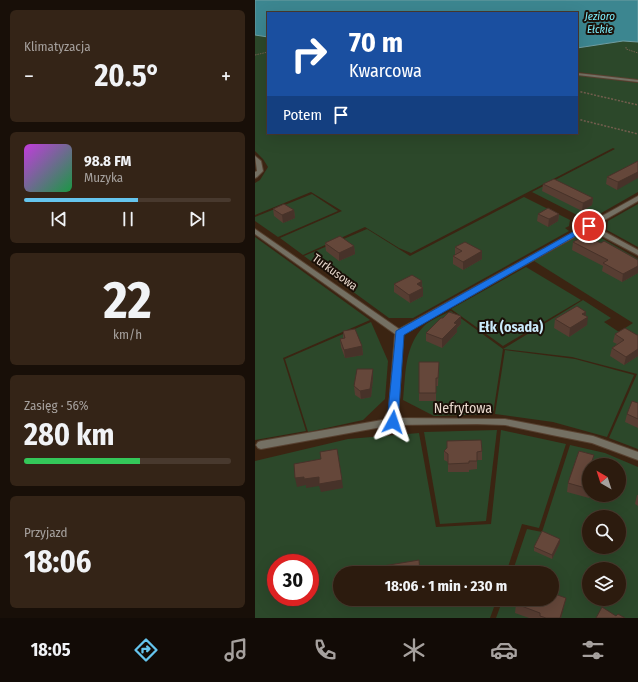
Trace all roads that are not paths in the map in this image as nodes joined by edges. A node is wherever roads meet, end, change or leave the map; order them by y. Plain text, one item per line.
1 (578, 74) edge
2 (638, 82) edge
3 (255, 158) edge
4 (255, 176) edge
5 (638, 198) edge
6 (589, 226) junction
7 (255, 231) edge
8 (638, 253) edge
9 (399, 333) junction
10 (393, 422) junction
11 (261, 445) dead end
12 (638, 456) edge

1 - 2 lane
3 - 4 street
5 - 6 street
6 - 8 street
6 - 9 street
7 - 9 street, Turkusowa
9 - 10 street
10 - 11 street, Nefrytowa
10 - 12 street, Nefrytowa

